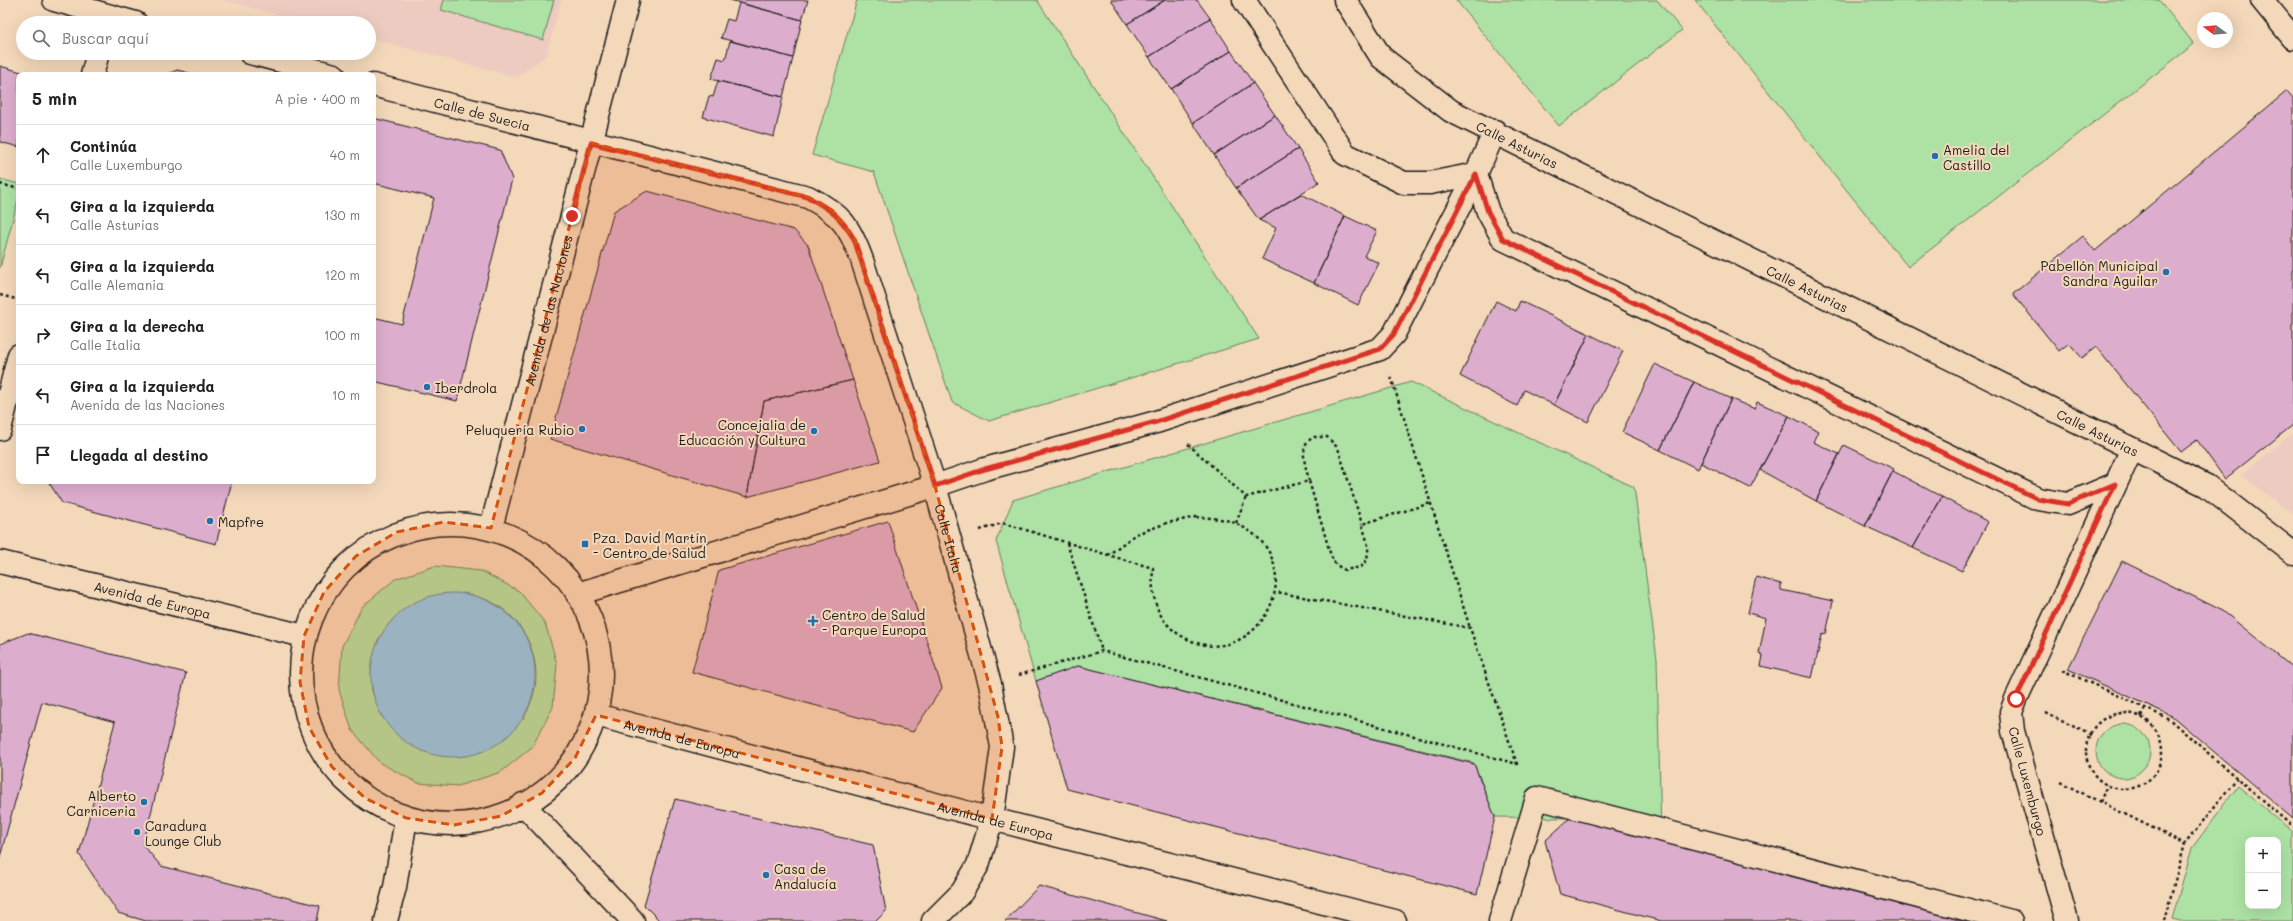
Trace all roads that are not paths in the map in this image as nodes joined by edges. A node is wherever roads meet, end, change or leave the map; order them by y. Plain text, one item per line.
1 (54, 0) edge
2 (628, 0) edge
3 (1244, 0) edge
4 (1345, 0) edge
5 (2262, 0) edge
6 (107, 13) edge
7 (2290, 27) edge
8 (96, 60) edge
9 (277, 60) edge
10 (93, 72) edge
11 (323, 72) edge
12 (376, 86) edge
13 (1495, 131) junction
14 (591, 143) junction
15 (1476, 174) junction
16 (16, 367) edge
17 (0, 429) edge
18 (2132, 449) junction
19 (2115, 484) junction
20 (935, 486) junction
21 (491, 528) junction
22 (2293, 553) edge
23 (0, 562) edge
24 (577, 594) junction
25 (304, 636) junction
26 (596, 715) junction
27 (523, 804) junction
28 (406, 818) junction
29 (992, 819) junction
30 (386, 921) edge
31 (633, 921) edge
32 (933, 921) edge
33 (1395, 921) edge
34 (1500, 921) edge
35 (2011, 921) edge
36 (2067, 921) edge

1 - 6 street
2 - 14 street, Avenida de las Naciones
3 - 15 street
4 - 13 street, Calle Asturias
5 - 7 street
8 - 10 street
9 - 11 street
12 - 14 street, Calle de Suecia
13 - 15 street
13 - 18 street, Calle Asturias
14 - 20 street, Calle Italia
14 - 21 street, Avenida de las Naciones
15 - 19 street
15 - 20 street
16 - 17 street
18 - 19 street, Calle Luxemburgo
18 - 22 street, Calle Asturias
19 - 36 street, Calle Luxemburgo
20 - 24 street
20 - 29 street, Calle Italia
21 - 24 street
21 - 25 street
23 - 25 street, Avenida de Europa
24 - 26 street
25 - 28 street
26 - 27 street
26 - 29 street, Avenida de Europa
27 - 28 street
27 - 31 street
28 - 30 street
29 - 32 street, Calle Italia
29 - 33 street, Avenida de Europa
34 - 35 street

